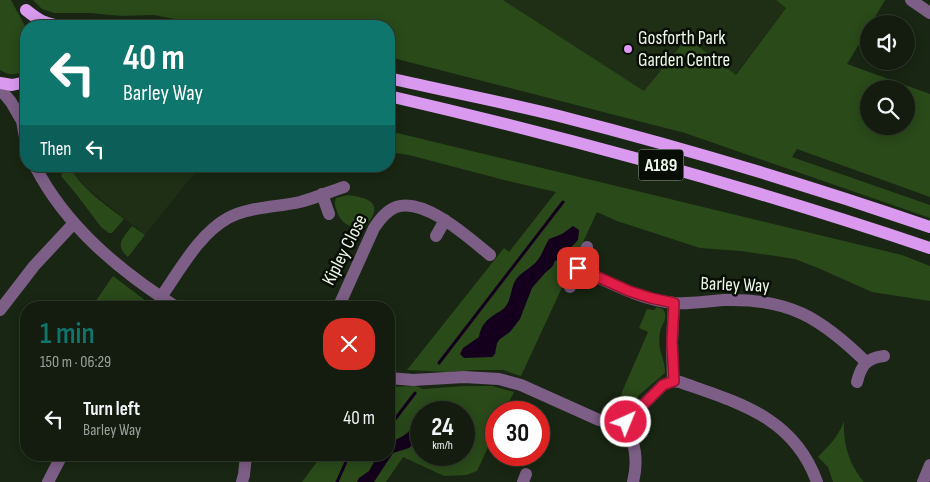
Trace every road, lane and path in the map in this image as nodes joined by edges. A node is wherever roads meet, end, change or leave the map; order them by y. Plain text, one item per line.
1 (910, 0) edge
2 (24, 5) edge
3 (930, 13) edge
4 (31, 20) edge
5 (40, 20) edge
6 (395, 79) edge
7 (0, 83) edge
8 (20, 83) edge
9 (0, 89) edge
10 (395, 97) edge
11 (20, 117) edge
12 (39, 172) edge
13 (344, 187) dead end
14 (322, 194) junction
15 (329, 214) dead end
16 (445, 220) junction
17 (74, 223) junction
18 (930, 227) edge
19 (436, 236) dead end
20 (587, 247) dead end
21 (930, 248) edge
22 (490, 255) dead end
23 (578, 268) junction
24 (570, 287) dead end
25 (161, 297) junction
26 (167, 301) edge
27 (341, 301) edge
28 (674, 303) junction
29 (0, 310) edge
30 (884, 356) dead end
31 (866, 362) junction
32 (395, 378) edge
33 (674, 381) junction
34 (857, 382) dead end
35 (626, 422) junction
36 (59, 461) edge
37 (245, 461) edge
38 (930, 464) edge
39 (48, 482) edge
40 (242, 482) edge
41 (632, 482) edge
42 (817, 482) edge
43 (923, 482) edge

1 - 3 street
2 - 4 main road
2 - 5 main road
6 - 18 main road, A189
7 - 8 main road
9 - 11 street
10 - 21 main road, A189
12 - 17 street
13 - 14 street
14 - 15 street
14 - 25 street
16 - 19 street
16 - 22 street, Kipley Close
16 - 27 street, Kipley Close
17 - 25 street
17 - 29 street
20 - 23 street
23 - 24 street
23 - 28 street, Barley Way
25 - 26 street
28 - 31 street, Barley Way
28 - 33 street, Barley Way
30 - 31 street
31 - 34 street
32 - 35 street
33 - 35 street
33 - 42 street
35 - 41 street
36 - 39 street
37 - 40 street
38 - 43 street

